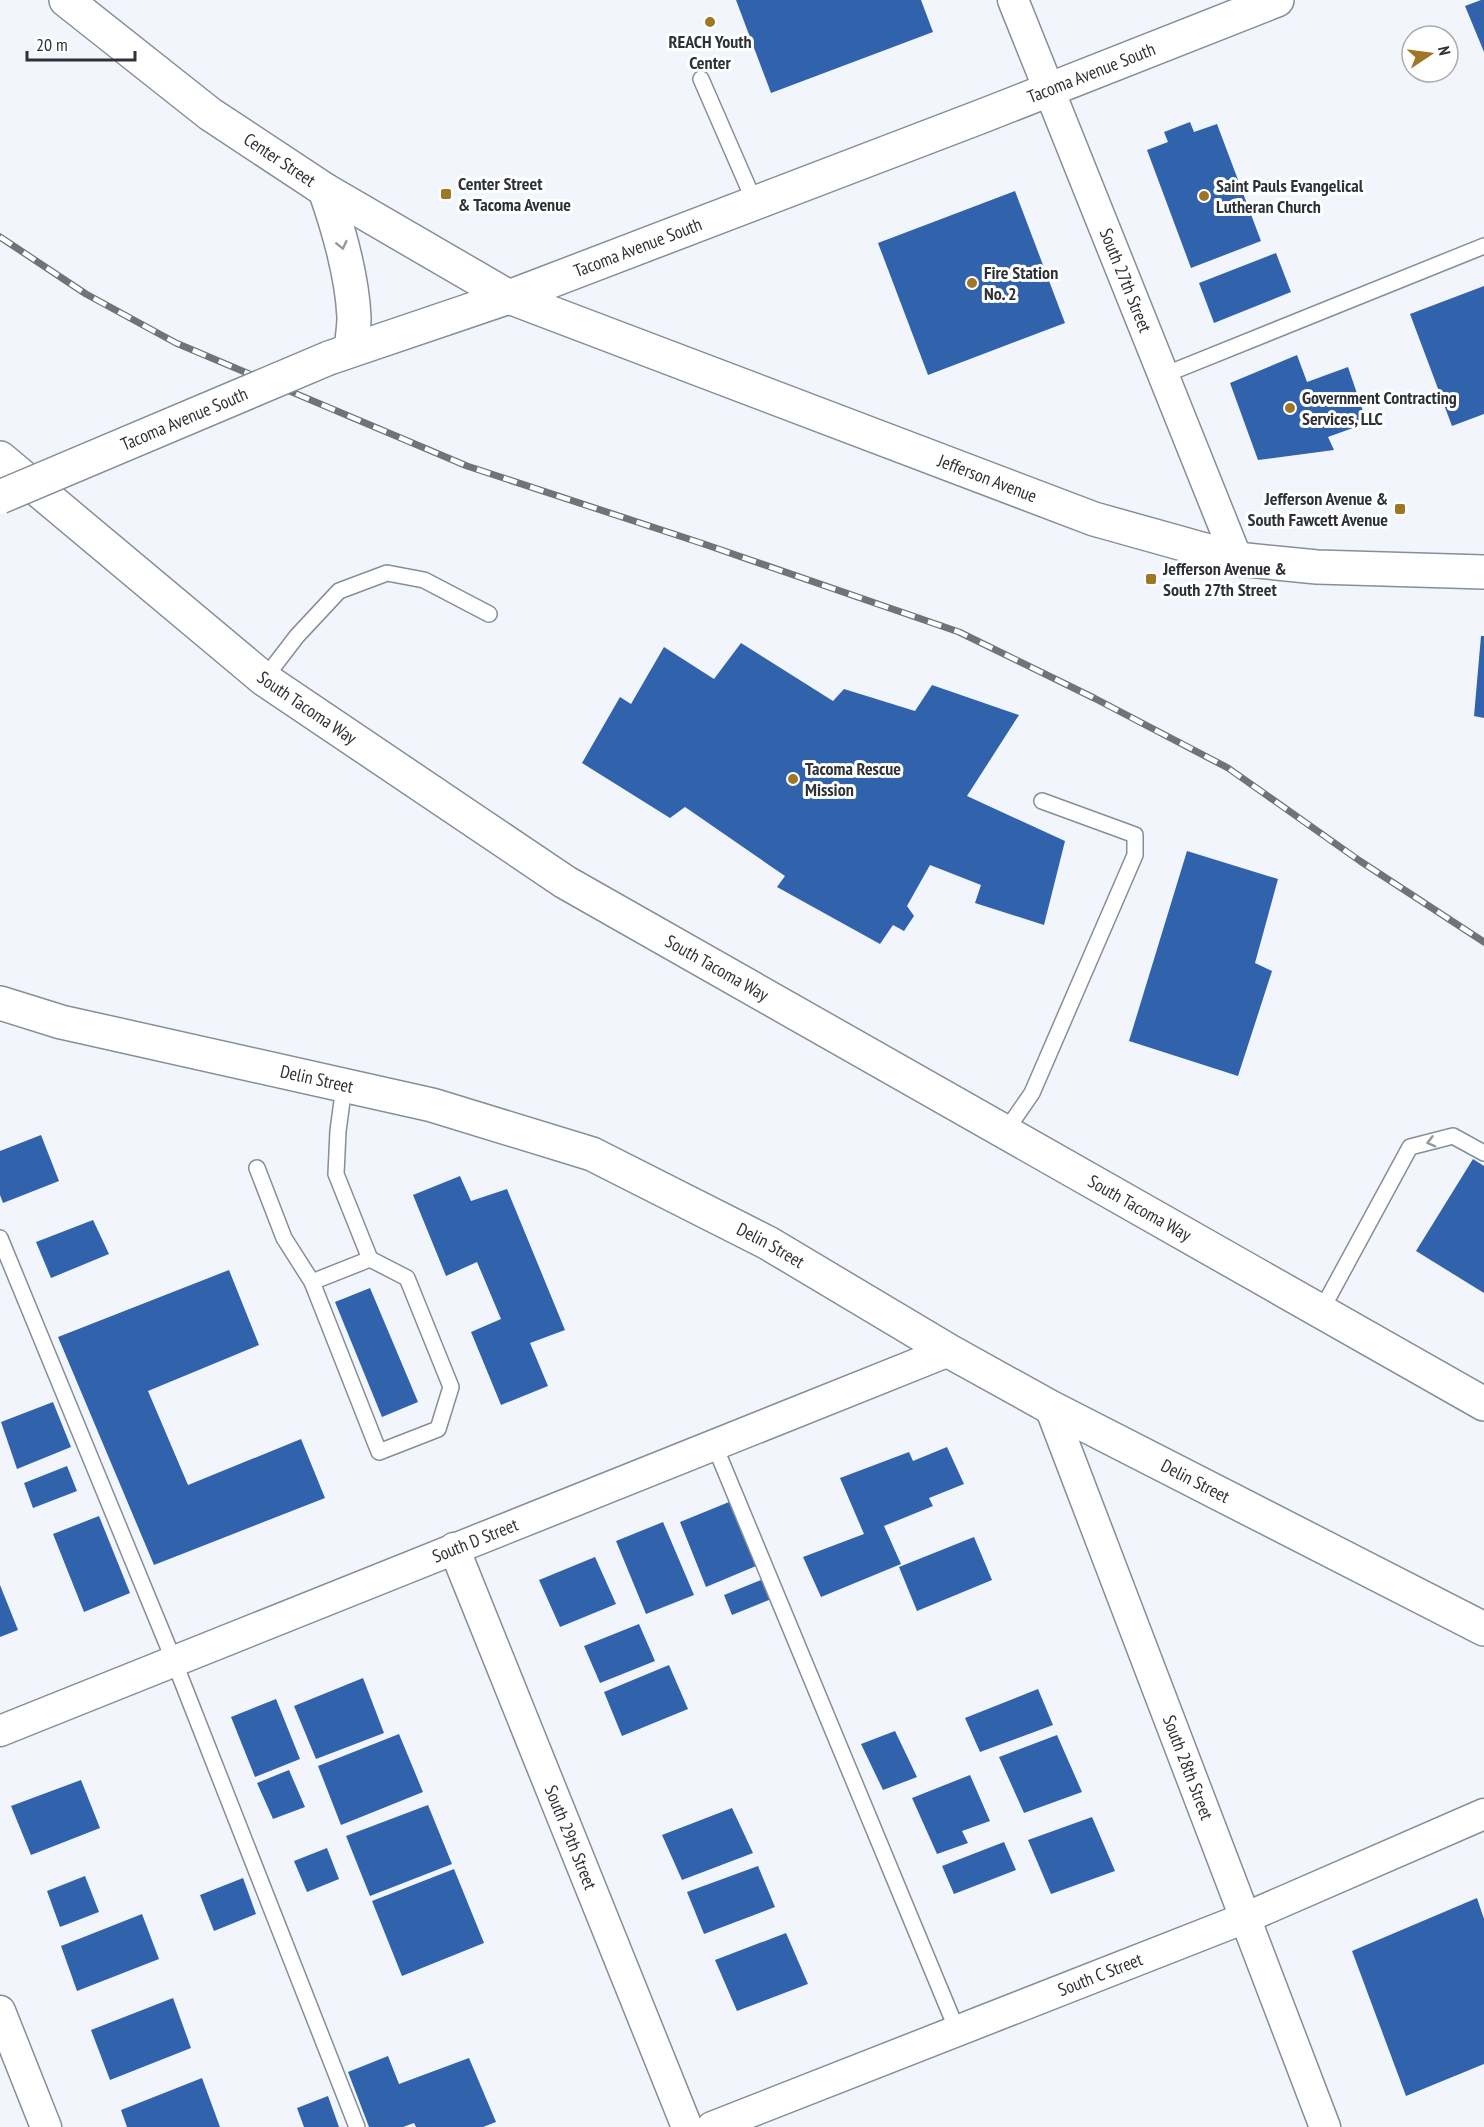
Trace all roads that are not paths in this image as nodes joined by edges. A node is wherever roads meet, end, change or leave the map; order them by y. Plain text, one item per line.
1 (66, 0) edge
2 (1013, 0) edge
3 (1277, 0) edge
4 (701, 79) dead end
5 (1049, 91) junction
6 (325, 190) junction
7 (755, 203) junction
8 (1484, 246) edge
9 (509, 297) junction
10 (340, 354) junction
11 (1164, 375) junction
12 (0, 458) edge
13 (0, 497) edge
14 (1237, 559) junction
15 (1484, 572) edge
16 (489, 614) dead end
17 (264, 679) junction
18 (1042, 801) dead end
19 (0, 1003) edge
20 (344, 1086) junction
21 (1005, 1132) junction
22 (1484, 1153) edge
23 (257, 1167) dead end
24 (0, 1238) edge
25 (370, 1259) junction
26 (312, 1282) junction
27 (1321, 1311) junction
28 (949, 1351) junction
29 (1484, 1404) edge
30 (1050, 1407) junction
31 (714, 1444) junction
32 (454, 1548) junction
33 (1484, 1629) edge
34 (174, 1661) junction
35 (0, 1731) edge
36 (1484, 1814) edge
37 (1245, 1918) junction
38 (0, 2011) edge
39 (957, 2030) junction
40 (46, 2127) edge
41 (357, 2127) edge
42 (687, 2127) edge
43 (712, 2127) edge
44 (1325, 2127) edge

1 - 6 main road, Center Street
2 - 5 street, South 27th Street
3 - 5 main road, Tacoma Avenue South
4 - 7 lane
5 - 7 main road, Tacoma Avenue South
5 - 11 street, South 27th Street
6 - 9 main road, Center Street
6 -> 10 main road
7 - 9 main road, Tacoma Avenue South
8 - 11 lane
9 - 10 main road, Tacoma Avenue South
9 - 14 main road, Jefferson Avenue
10 - 13 main road, Tacoma Avenue South, bridge
11 - 14 street, South 27th Street
12 - 17 main road, South Tacoma Way
14 - 15 main road, Jefferson Avenue
16 - 17 lane
17 - 21 main road, South Tacoma Way
18 - 21 lane
19 - 20 main road, Delin Street
20 - 25 lane
20 - 28 main road, Delin Street
21 - 27 main road, South Tacoma Way
22 -> 27 lane
23 - 26 lane
24 - 34 lane
25 - 26 lane
25 - 26 lane
27 - 29 main road, South Tacoma Way
28 - 30 main road, Delin Street
28 - 31 street, South D Street
30 - 33 main road, Delin Street
30 - 37 street, South 28th Street
31 - 32 street, South D Street
31 - 39 lane
32 - 34 street, South D Street
32 - 42 street, South 29th Street
34 - 35 street, South D Street
34 - 41 lane
36 - 37 street, South C Street
37 - 39 street, South C Street
37 - 44 street, South 28th Street
38 - 40 street
39 - 43 street, South C Street

